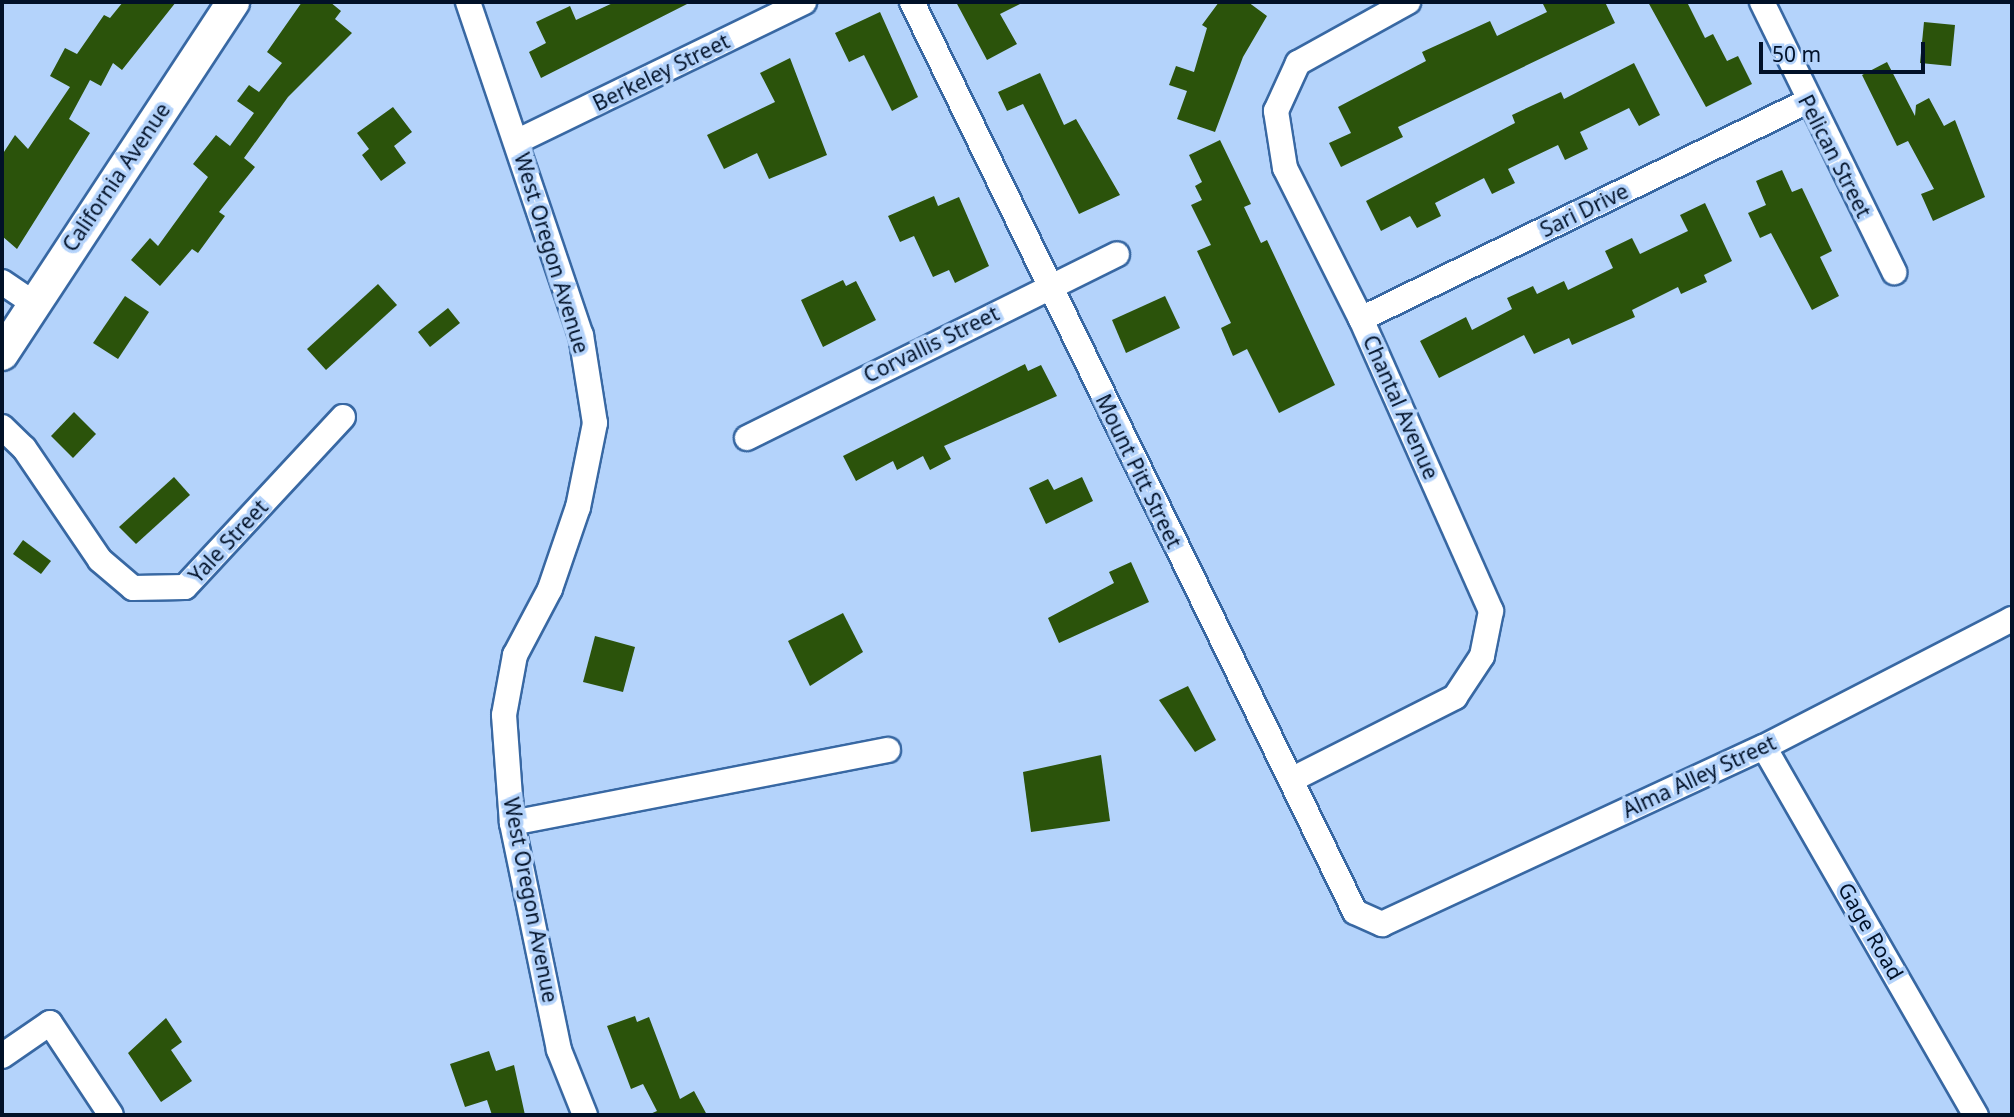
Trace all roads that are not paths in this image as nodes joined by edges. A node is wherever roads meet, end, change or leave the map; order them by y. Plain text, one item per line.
1 (233, 2) edge
2 (468, 2) edge
3 (804, 2) edge
4 (912, 2) edge
5 (1408, 2) edge
6 (1762, 2) edge
7 (1807, 102) junction
8 (518, 142) junction
9 (1117, 254) dead end
10 (1894, 272) dead end
11 (2, 282) edge
12 (1048, 287) junction
13 (32, 302) junction
14 (1361, 319) junction
15 (2, 354) edge
16 (343, 417) dead end
17 (2, 426) edge
18 (747, 438) dead end
19 (2012, 619) edge
20 (1764, 747) junction
21 (888, 750) dead end
22 (1291, 780) junction
23 (512, 823) junction
24 (1382, 924) joint
25 (2, 1056) edge
26 (111, 1115) edge
27 (585, 1115) edge
28 (1976, 1115) edge

1 - 13 street, California Avenue
2 - 8 street, West Oregon Avenue
3 - 8 street, Berkeley Street
4 - 12 street, Mount Pitt Street
5 - 14 street, Chantal Avenue
6 - 7 street, Pelican Street
7 - 10 street, Pelican Street
7 - 14 street, Sari Drive
8 - 23 street, West Oregon Avenue
9 - 12 street, Corvallis Street
11 - 13 street
12 - 18 street, Corvallis Street
12 - 22 street, Mount Pitt Street
13 - 15 street, California Avenue
14 - 22 street, Chantal Avenue
16 - 17 street, Yale Street
19 - 20 street, Alma Alley Street
20 - 24 street, Alma Alley Street
20 - 28 street, Gage Road
21 - 23 street
22 - 24 street, Mount Pitt Street
23 - 27 street, West Oregon Avenue
25 - 26 street

